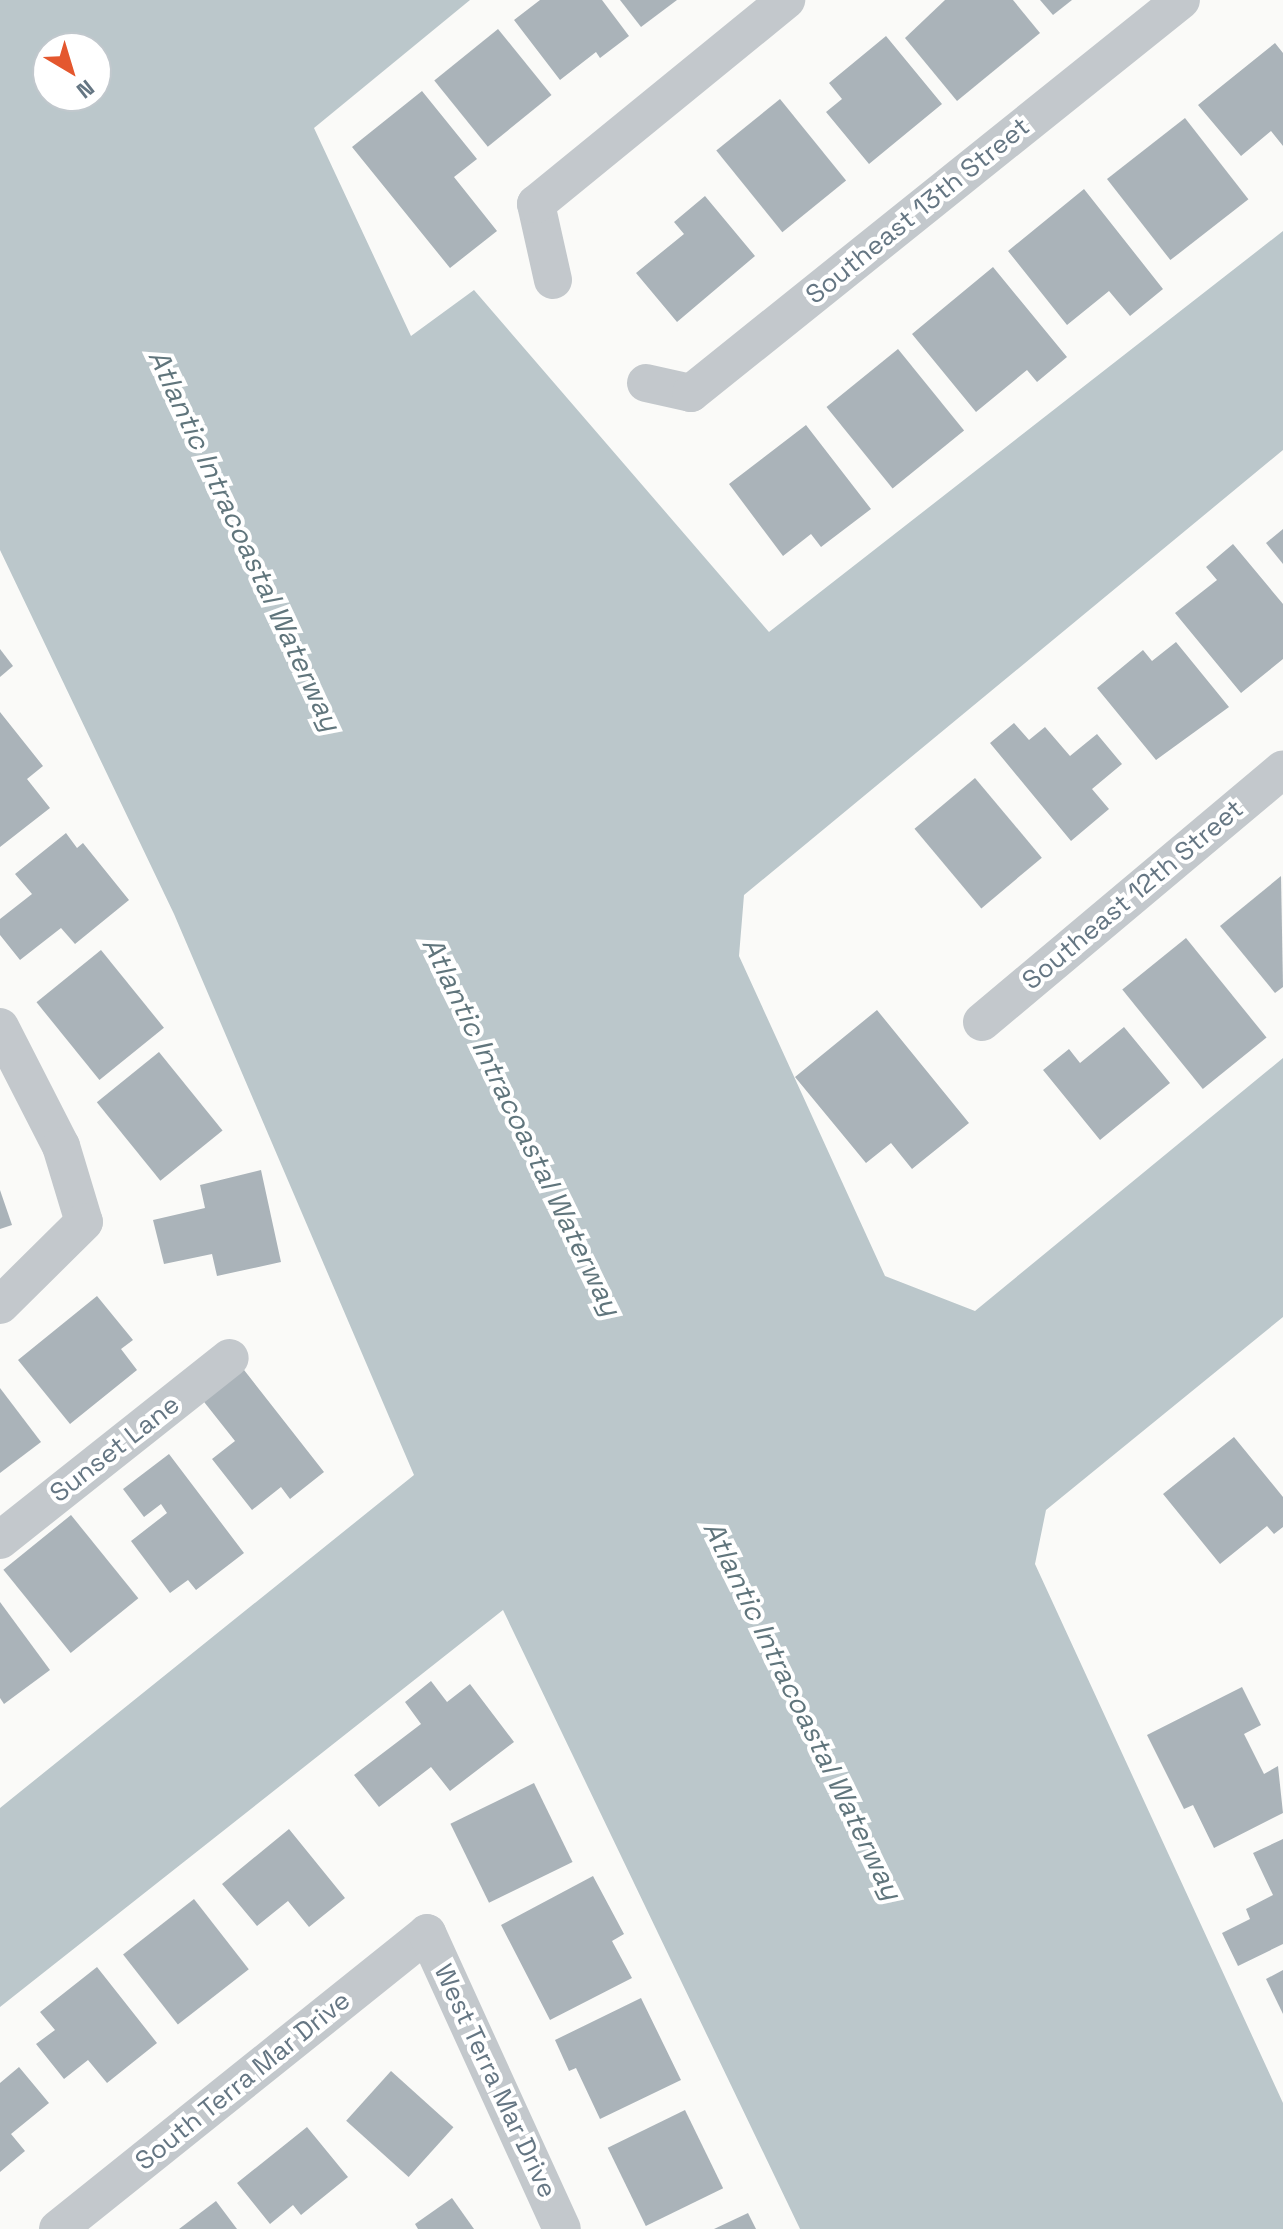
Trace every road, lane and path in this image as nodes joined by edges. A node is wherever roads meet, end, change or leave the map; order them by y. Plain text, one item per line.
1 (786, 0) edge
2 (1181, 0) edge
3 (553, 280) dead end
4 (646, 383) dead end
5 (1283, 769) edge
6 (982, 1022) dead end
7 (0, 1027) edge
8 (0, 1305) edge
9 (230, 1358) dead end
10 (0, 1540) edge
11 (427, 1933) joint
12 (58, 2229) edge
13 (562, 2229) edge

1 - 3 street
2 - 4 street, Southeast 13th Street
5 - 6 street, Southeast 12th Street
7 - 8 street
9 - 10 street, Sunset Lane
11 - 12 street, South Terra Mar Drive
11 - 13 street, West Terra Mar Drive

